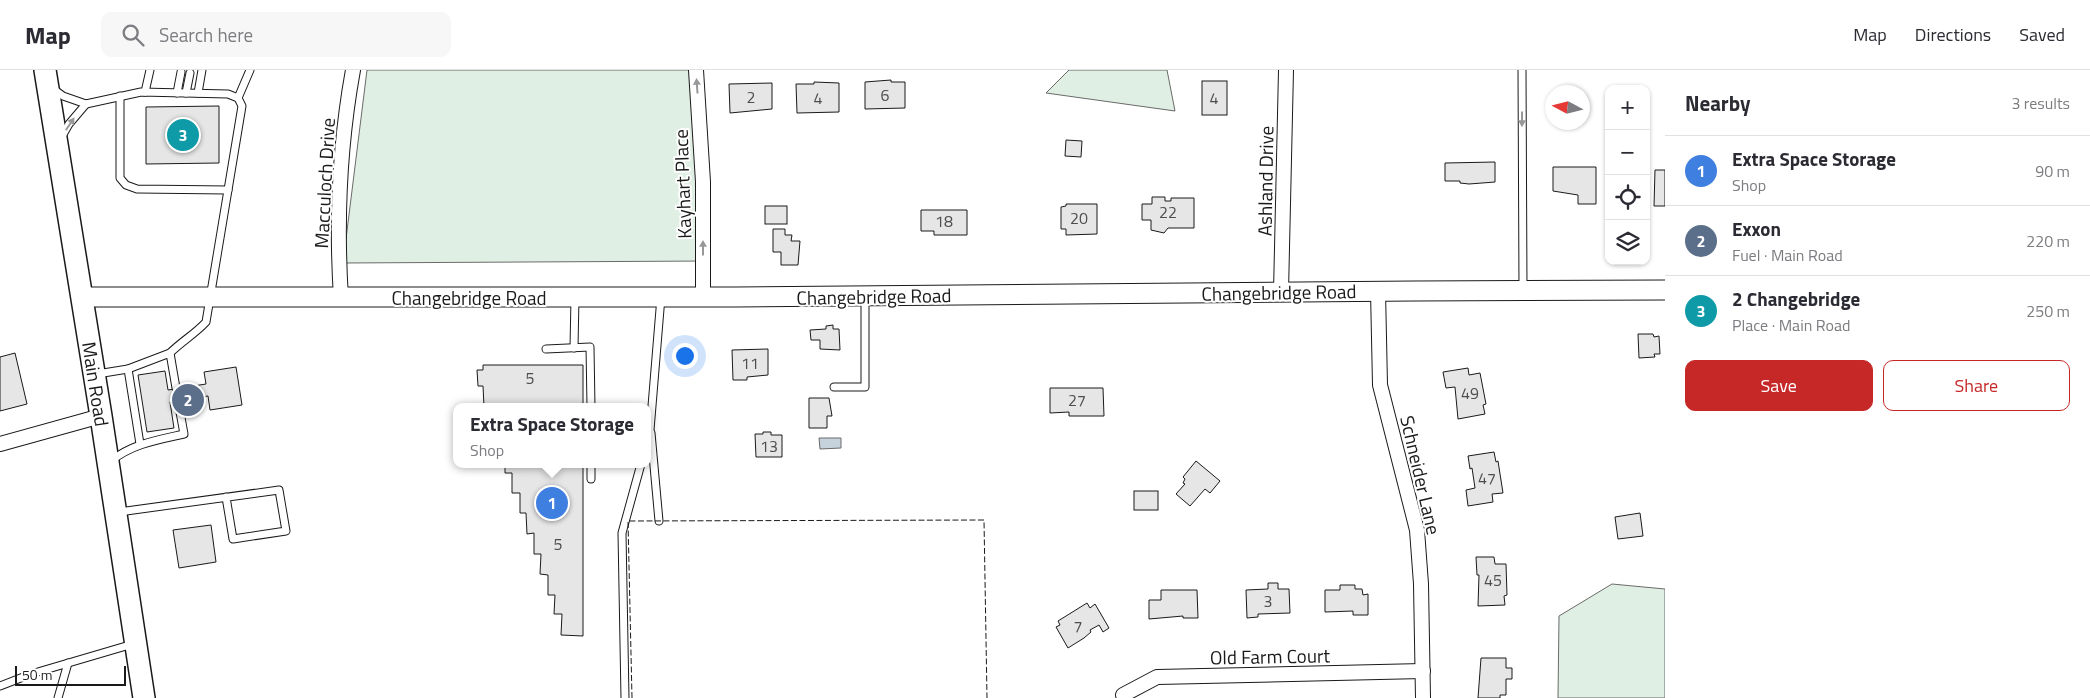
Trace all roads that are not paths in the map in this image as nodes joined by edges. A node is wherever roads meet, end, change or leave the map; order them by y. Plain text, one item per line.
1 (150, 70) edge
2 (202, 70) edge
3 (250, 70) edge
4 (353, 70) edge
5 (696, 70) edge
6 (1286, 70) edge
7 (1522, 70) edge
8 (181, 72) dead end
9 (190, 73) dead end
10 (46, 76) edge
11 (146, 92) junction
12 (177, 93) junction
13 (186, 93) junction
14 (198, 93) junction
15 (120, 96) junction
16 (238, 98) junction
17 (86, 104) junction
18 (57, 146) junction
19 (228, 190) junction
20 (1523, 290) junction
21 (1665, 290) edge
22 (1378, 291) junction
23 (1281, 292) junction
24 (865, 296) junction
25 (82, 297) junction
26 (575, 297) junction
27 (661, 297) junction
28 (703, 297) junction
29 (210, 298) junction
30 (341, 298) junction
31 (574, 348) junction
32 (546, 349) dead end
33 (170, 353) junction
34 (128, 369) junction
35 (94, 374) junction
36 (834, 387) dead end
37 (176, 388) dead end
38 (178, 401) dead end
39 (591, 403) edge
40 (101, 416) junction
41 (651, 418) edge
42 (651, 435) edge
43 (0, 444) edge
44 (140, 444) junction
45 (108, 463) junction
46 (591, 468) edge
47 (639, 468) edge
48 (591, 479) dead end
49 (226, 497) junction
50 (116, 513) junction
51 (659, 521) dead end
52 (136, 644) junction
53 (68, 663) junction
54 (1423, 671) junction
55 (0, 686) edge
56 (1122, 695) dead end
57 (58, 698) edge
58 (144, 698) edge
59 (625, 698) edge
60 (1423, 698) edge

1 - 11 lane
2 - 14 lane
3 - 16 lane
4 - 30 street, Macculoch Drive
28 -> 5 street, Kayhart Place
6 - 23 street, Ashland Drive
7 -> 20 lane
8 - 12 lane
9 - 13 lane
10 - 17 lane
10 - 18 main road, Main Road
11 - 12 lane
11 - 15 lane
12 - 13 lane
13 - 14 lane
14 - 16 lane
15 - 17 lane
15 - 19 lane
16 - 19 lane
18 -> 17 lane
18 - 25 main road, Main Road
19 - 29 lane
20 - 21 main road, Changebridge Road
20 - 22 main road, Changebridge Road
22 - 23 main road, Changebridge Road
22 - 54 street, Schneider Lane
23 - 24 main road, Changebridge Road
24 - 28 main road, Changebridge Road
24 - 36 lane
25 - 29 main road, Changebridge Road
25 - 35 main road, Main Road
26 - 27 main road, Changebridge Road
26 - 30 main road, Changebridge Road
26 - 31 lane
27 - 28 main road, Changebridge Road
27 - 41 lane
29 - 30 main road, Changebridge Road
29 - 33 lane
31 - 32 lane
31 - 39 lane
33 - 34 lane
33 - 37 lane
34 - 35 lane
34 - 44 lane
35 - 40 main road, Main Road
38 - 44 lane
40 - 43 street
40 - 45 main road, Main Road
42 - 51 lane
44 - 45 lane
45 - 50 main road, Main Road
46 - 48 lane
47 - 59 lane
49 - 49 lane
49 - 50 lane
50 - 52 main road, Main Road
52 - 53 lane
52 - 58 main road, Main Road
53 - 55 lane
53 - 57 lane
54 - 56 street, Old Farm Court
54 - 60 street, Schneider Lane

